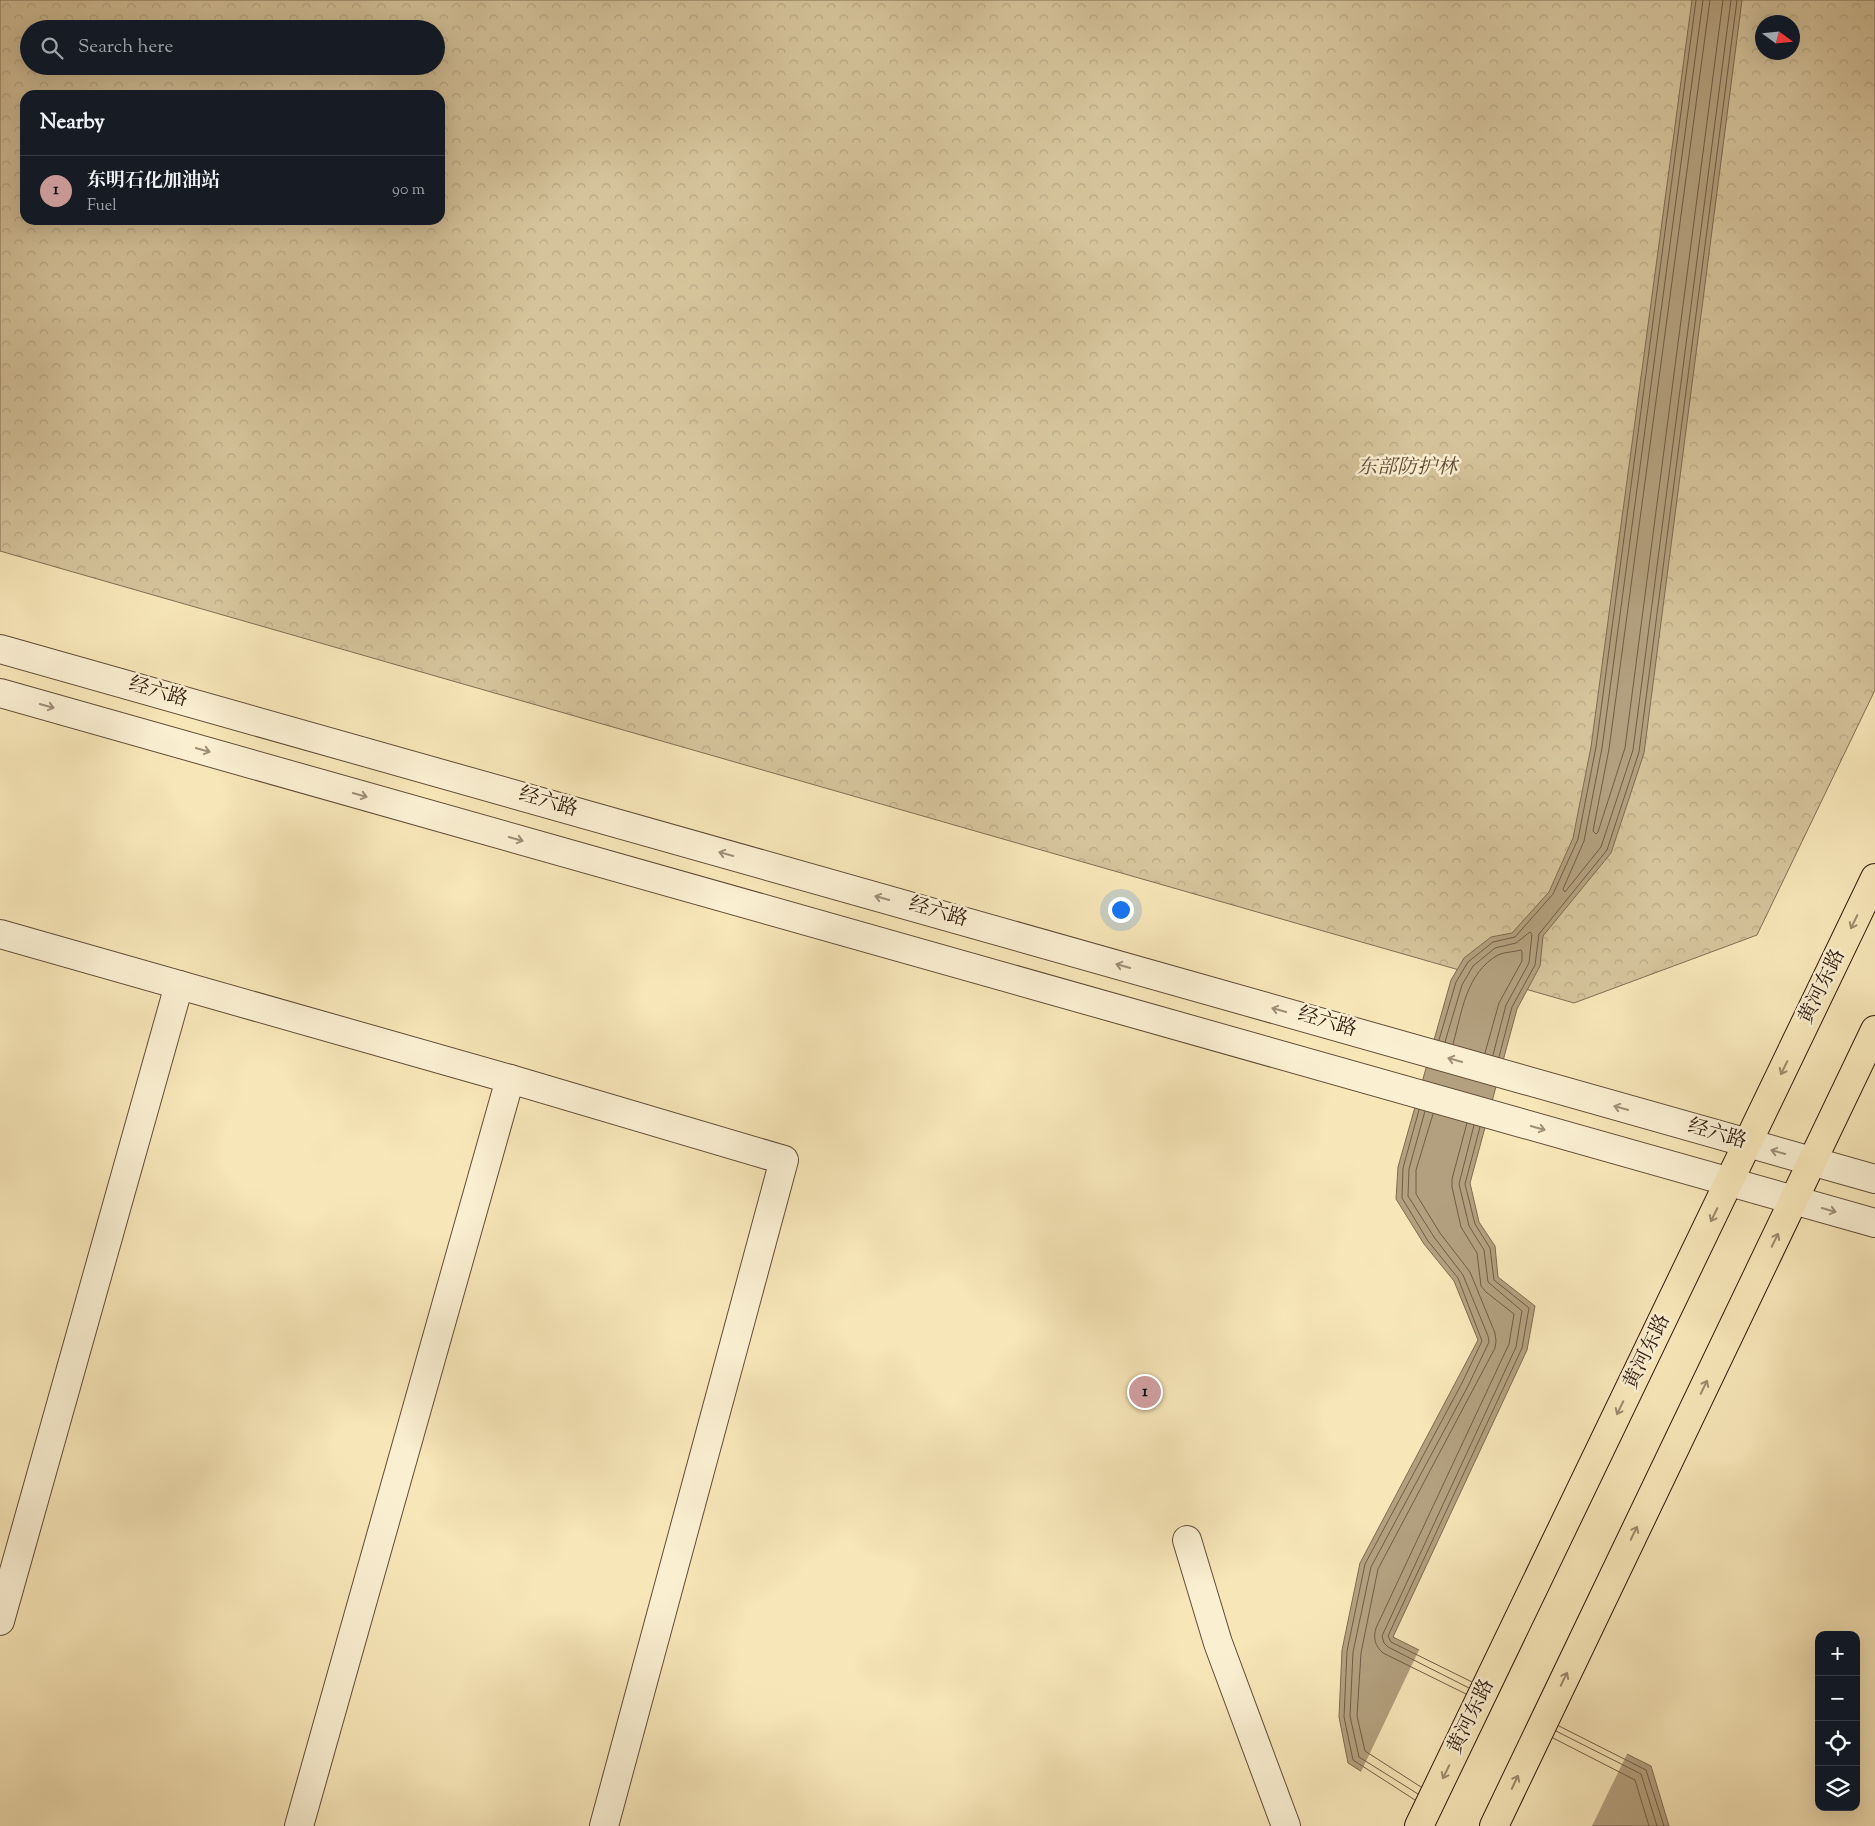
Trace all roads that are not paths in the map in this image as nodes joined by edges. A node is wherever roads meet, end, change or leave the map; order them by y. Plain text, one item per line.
1 (0, 649) edge
2 (0, 693) edge
3 (1875, 878) edge
4 (0, 934) edge
5 (180, 985) junction
6 (1875, 1030) edge
7 (510, 1079) junction
8 (1748, 1143) junction
9 (1812, 1162) junction
10 (1875, 1179) edge
11 (1729, 1182) junction
12 (1794, 1200) junction
13 (1875, 1223) edge
14 (1187, 1540) dead end
15 (0, 1621) edge
16 (299, 1826) edge
17 (604, 1826) edge
18 (1286, 1826) edge
19 (1419, 1826) edge
20 (1494, 1826) edge

8 -> 1 street, 经六路
2 -> 11 street, 经六路
3 -> 8 main road, 黄河东路
4 - 5 street
5 - 7 street
5 - 15 street
6 - 9 main road
7 - 16 street
7 - 17 street
9 -> 8 street, 经六路
8 - 11 main road, 黄河东路
9 - 10 street, 经六路
9 - 12 main road
11 - 12 street, 经六路
11 -> 19 main road, 黄河东路
12 -> 13 street, 经六路
20 -> 12 main road
14 - 18 street

